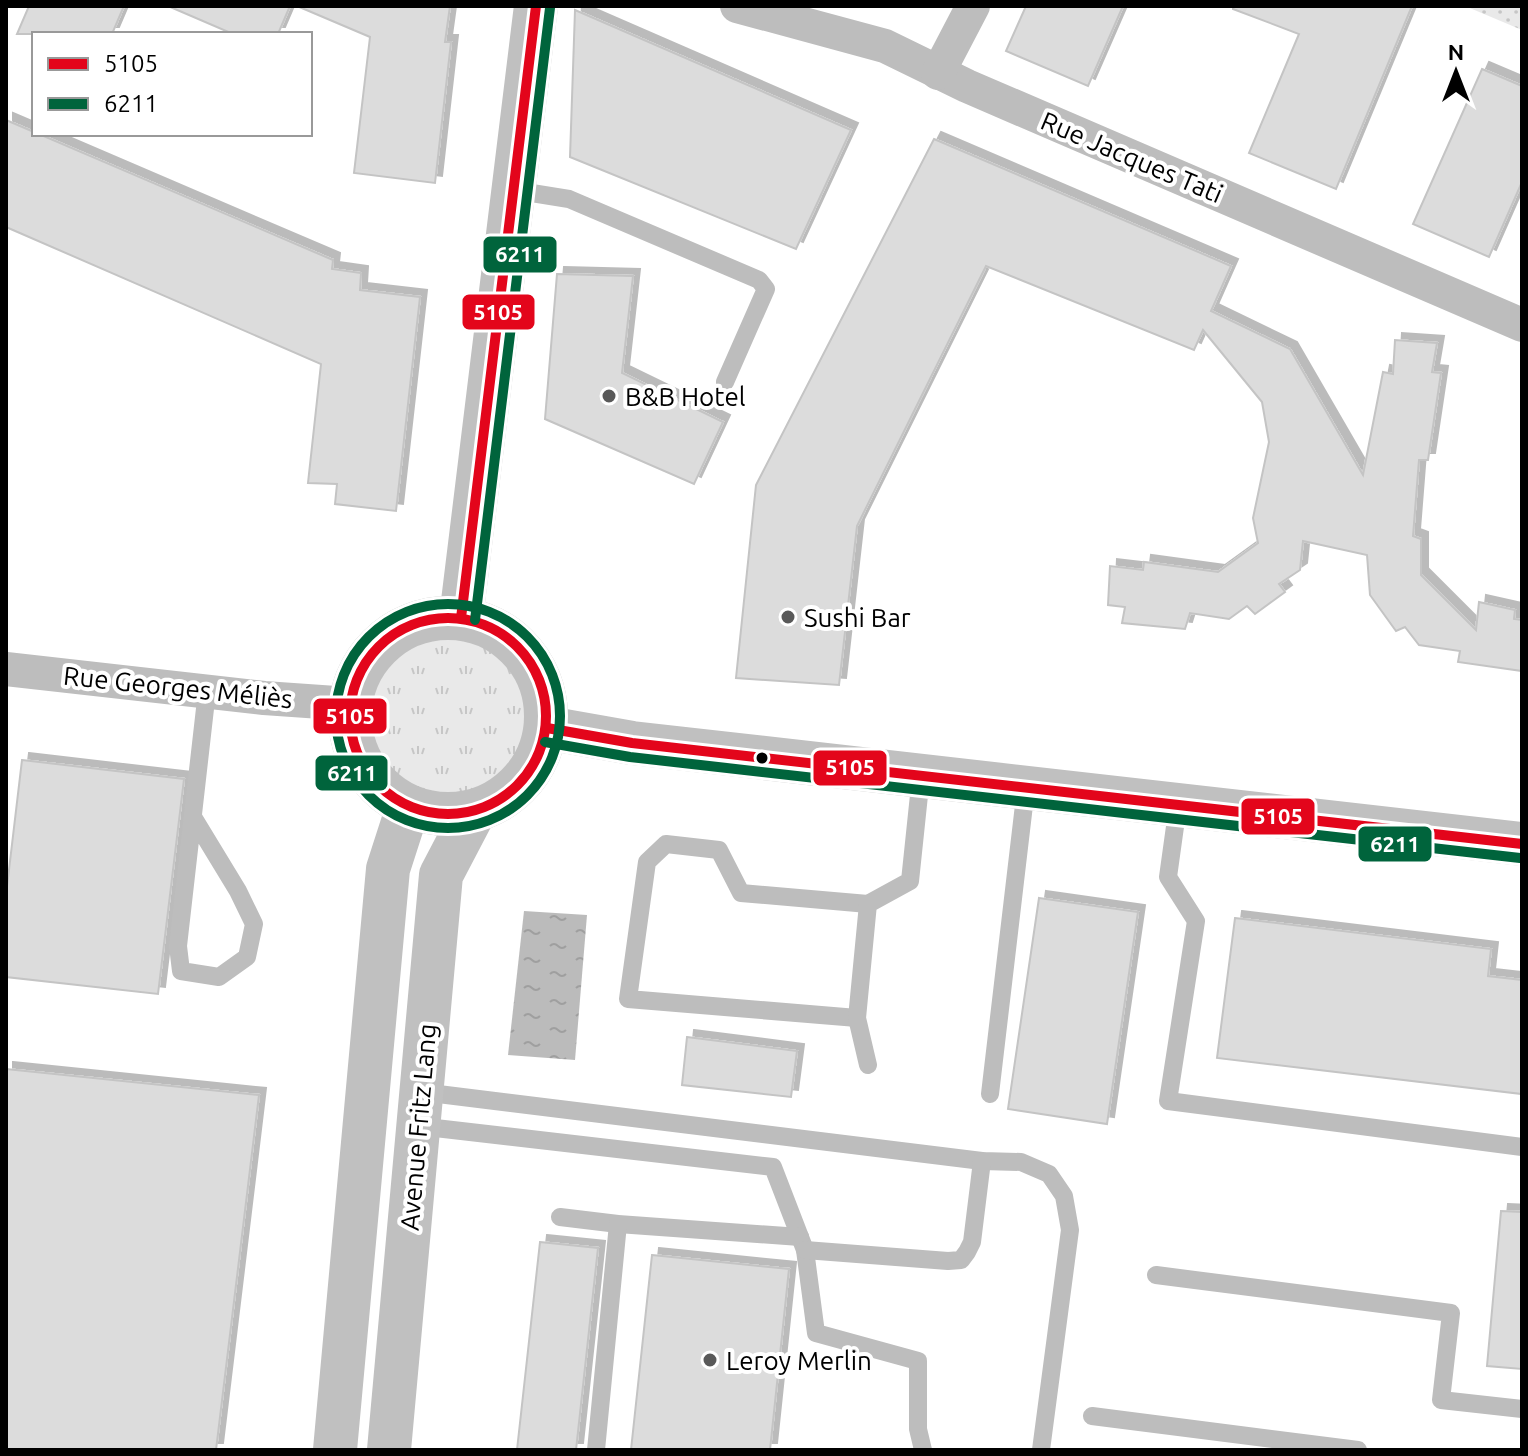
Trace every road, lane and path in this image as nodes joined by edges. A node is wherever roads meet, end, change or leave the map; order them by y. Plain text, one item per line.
1 (536, 6) edge
2 (737, 6) edge
3 (973, 6) edge
4 (938, 73) junction
5 (513, 190) junction
6 (1522, 325) edge
7 (725, 382) dead end
8 (461, 618) junction
9 (6, 669) edge
10 (207, 691) junction
11 (350, 704) junction
12 (547, 728) junction
13 (921, 776) junction
14 (1026, 788) junction
15 (1178, 805) junction
16 (408, 807) junction
17 (474, 812) junction
18 (193, 817) junction
19 (1522, 844) edge
20 (868, 904) junction
21 (857, 1018) junction
22 (868, 1065) dead end
23 (990, 1094) dead end
24 (420, 1109) junction
25 (1522, 1147) edge
26 (982, 1161) junction
27 (560, 1217) dead end
28 (618, 1224) junction
29 (803, 1244) junction
30 (1156, 1275) dead end
31 (1522, 1409) edge
32 (1092, 1416) dead end
33 (335, 1450) edge
34 (389, 1450) edge
35 (596, 1450) edge
36 (923, 1450) edge
37 (1041, 1450) edge
38 (1358, 1450) edge

1 - 5 street
2 - 4 street, Rue Jacques Tati
3 - 4 street
4 - 6 street, Rue Jacques Tati
5 - 7 lane
5 - 8 street
8 - 11 street
8 - 12 street
9 - 10 street, Rue Georges Méliès
10 - 11 street, Rue Georges Méliès
10 - 18 lane
11 - 16 street
12 - 13 street
12 - 17 street
13 - 14 street
13 - 20 lane
14 - 15 street
14 - 23 lane
15 - 19 street
15 - 25 lane
16 - 17 street
16 - 33 street, Avenue Fritz Lang
17 - 24 street, Avenue Fritz Lang
18 - 18 lane
20 - 21 lane
20 - 21 lane
21 - 22 lane
24 - 26 lane
24 - 29 lane
24 - 34 street, Avenue Fritz Lang
26 - 29 lane
26 - 37 lane
27 - 28 lane
28 - 29 lane
28 - 35 lane
29 - 36 lane
30 - 31 lane
32 - 38 lane

